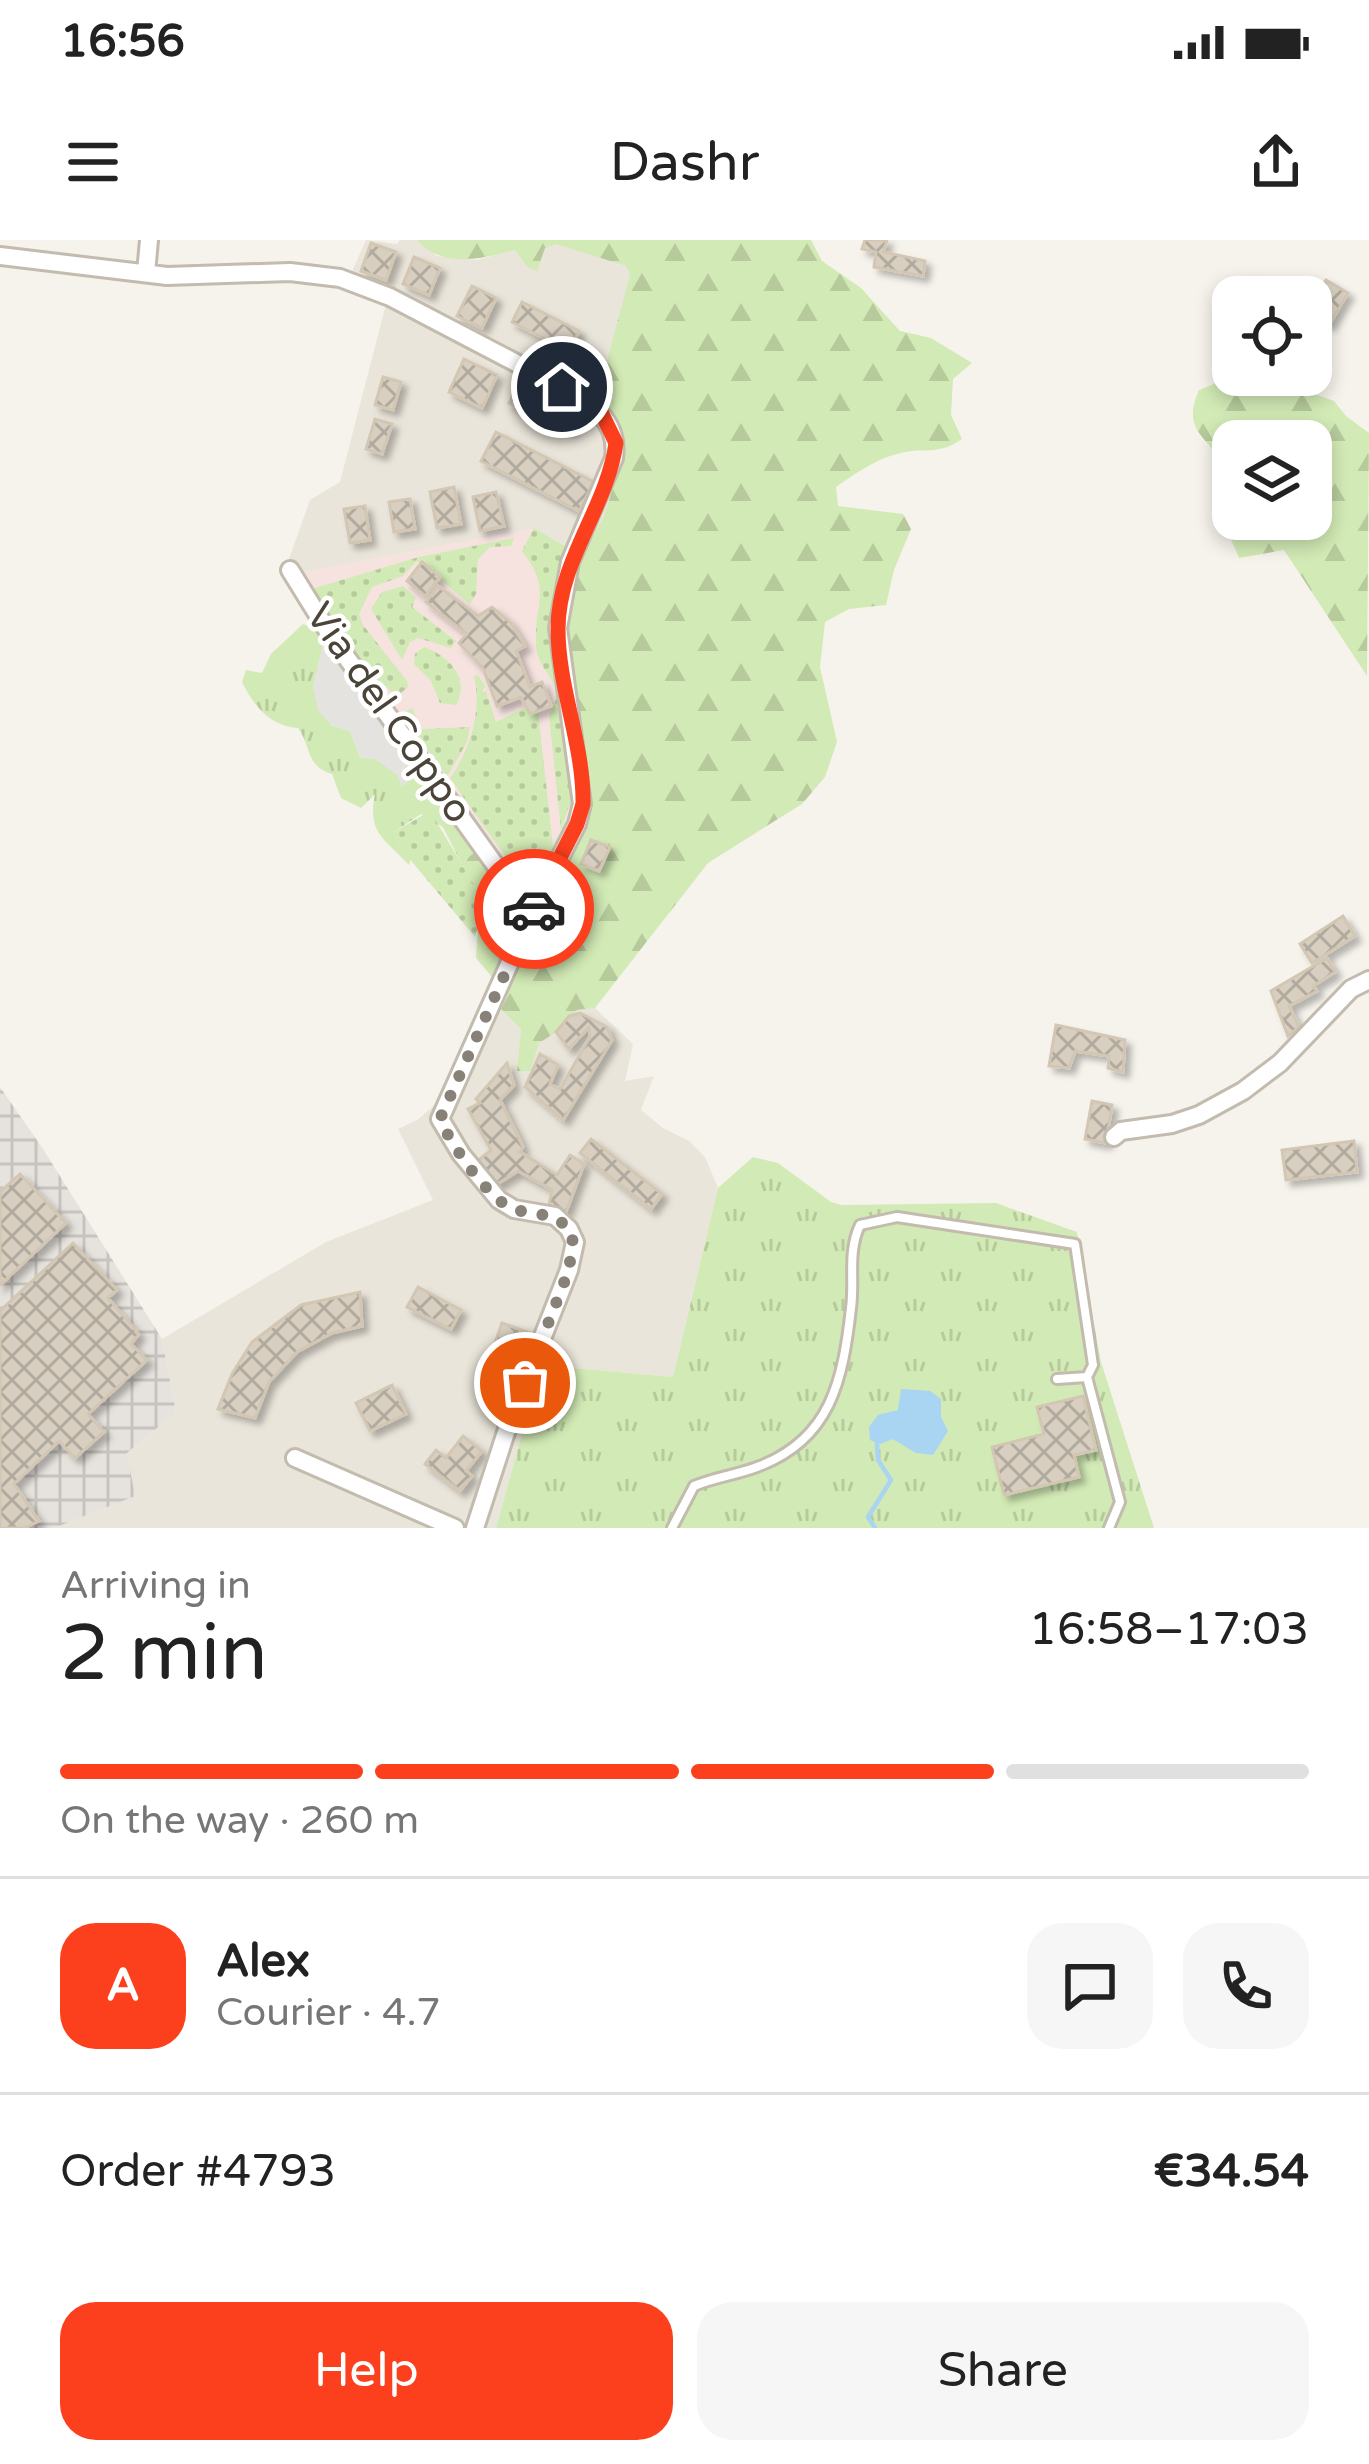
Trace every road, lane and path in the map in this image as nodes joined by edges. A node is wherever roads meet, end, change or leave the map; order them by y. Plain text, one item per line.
1 (149, 240) edge
2 (0, 256) edge
3 (146, 273) junction
4 (290, 570) dead end
5 (531, 915) junction
6 (1369, 980) edge
7 (1114, 1137) dead end
8 (1088, 1377) junction
9 (1057, 1379) dead end
10 (295, 1458) dead end
11 (455, 1528) edge
12 (475, 1528) edge
13 (672, 1528) edge
14 (1109, 1528) edge

1 - 3 street
2 - 3 street
3 - 5 street
4 - 5 street, Via del Coppo
5 - 12 street
6 - 7 street
8 - 9 lane
8 - 13 lane
8 - 14 lane
10 - 11 street

